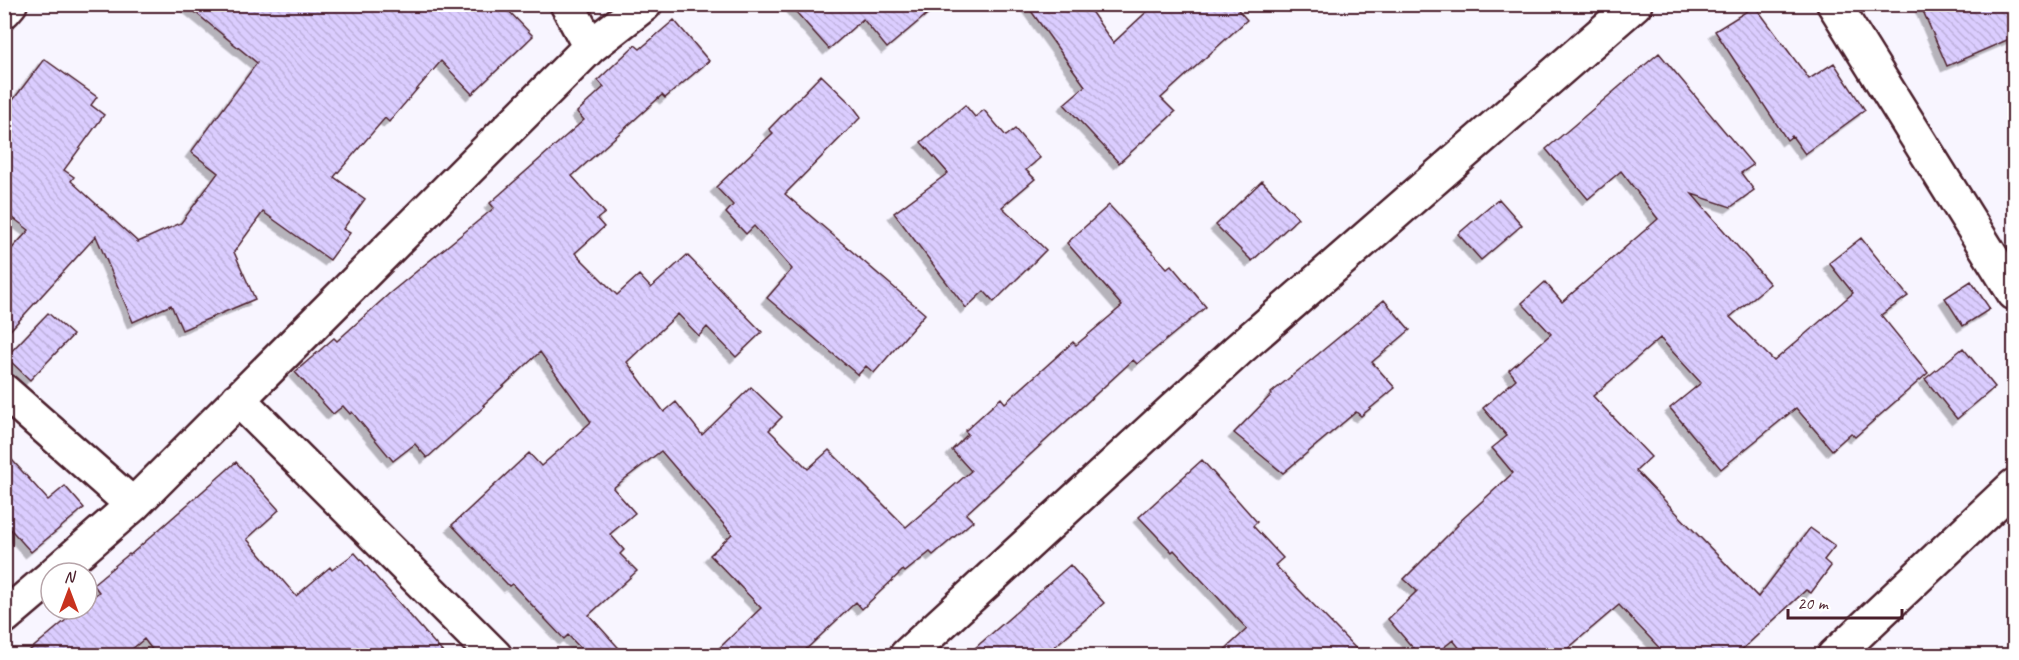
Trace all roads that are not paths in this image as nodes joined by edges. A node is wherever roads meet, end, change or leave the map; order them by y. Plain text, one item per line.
1 (10, 4) edge
2 (567, 4) edge
3 (645, 4) edge
4 (1635, 4) edge
5 (1834, 4) edge
6 (4, 11) edge
7 (590, 46) junction
8 (2014, 293) edge
9 (4, 391) edge
10 (238, 399) junction
11 (2014, 486) edge
12 (133, 505) junction
13 (69, 561) edge
14 (39, 587) edge
15 (4, 617) edge
16 (495, 656) edge
17 (906, 656) edge
18 (1834, 656) edge

1 - 6 street
2 - 7 street
3 - 7 street
4 - 17 street
5 - 8 street
7 - 10 street
9 - 12 street
10 - 12 street
10 - 16 street
11 - 18 street
12 - 13 street
14 - 15 street

